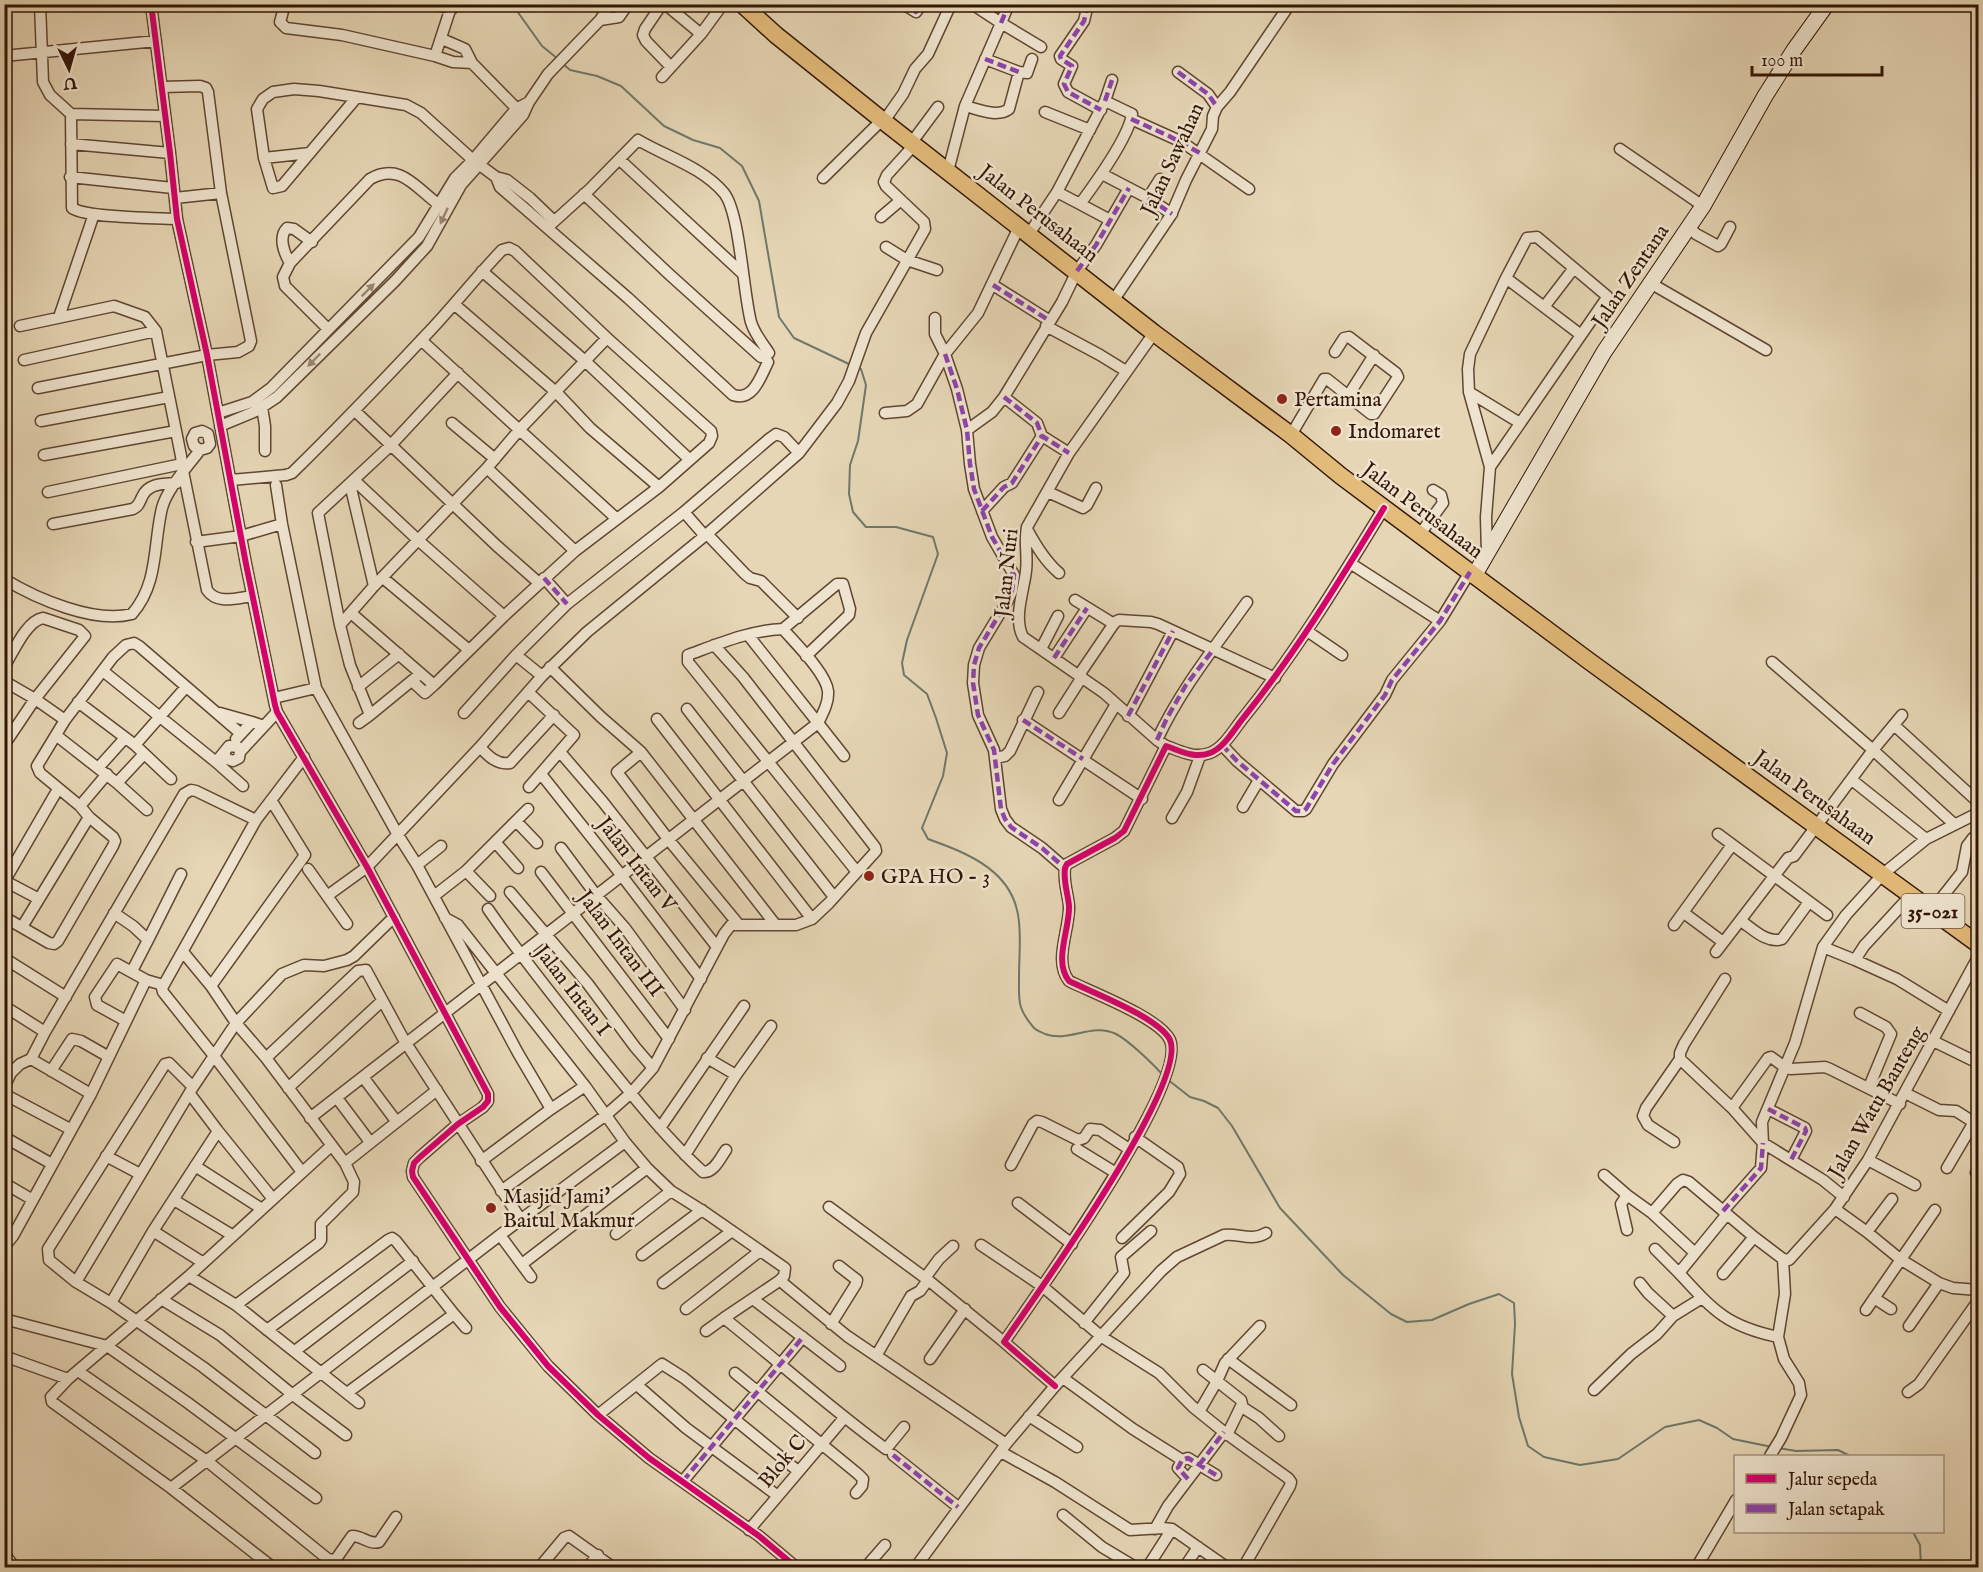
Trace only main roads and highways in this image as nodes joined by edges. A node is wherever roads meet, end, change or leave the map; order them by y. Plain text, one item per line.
1 (750, 7) edge
2 (1978, 944) edge

1 - 2 main road, Jalan Perusahaan / 35-021

